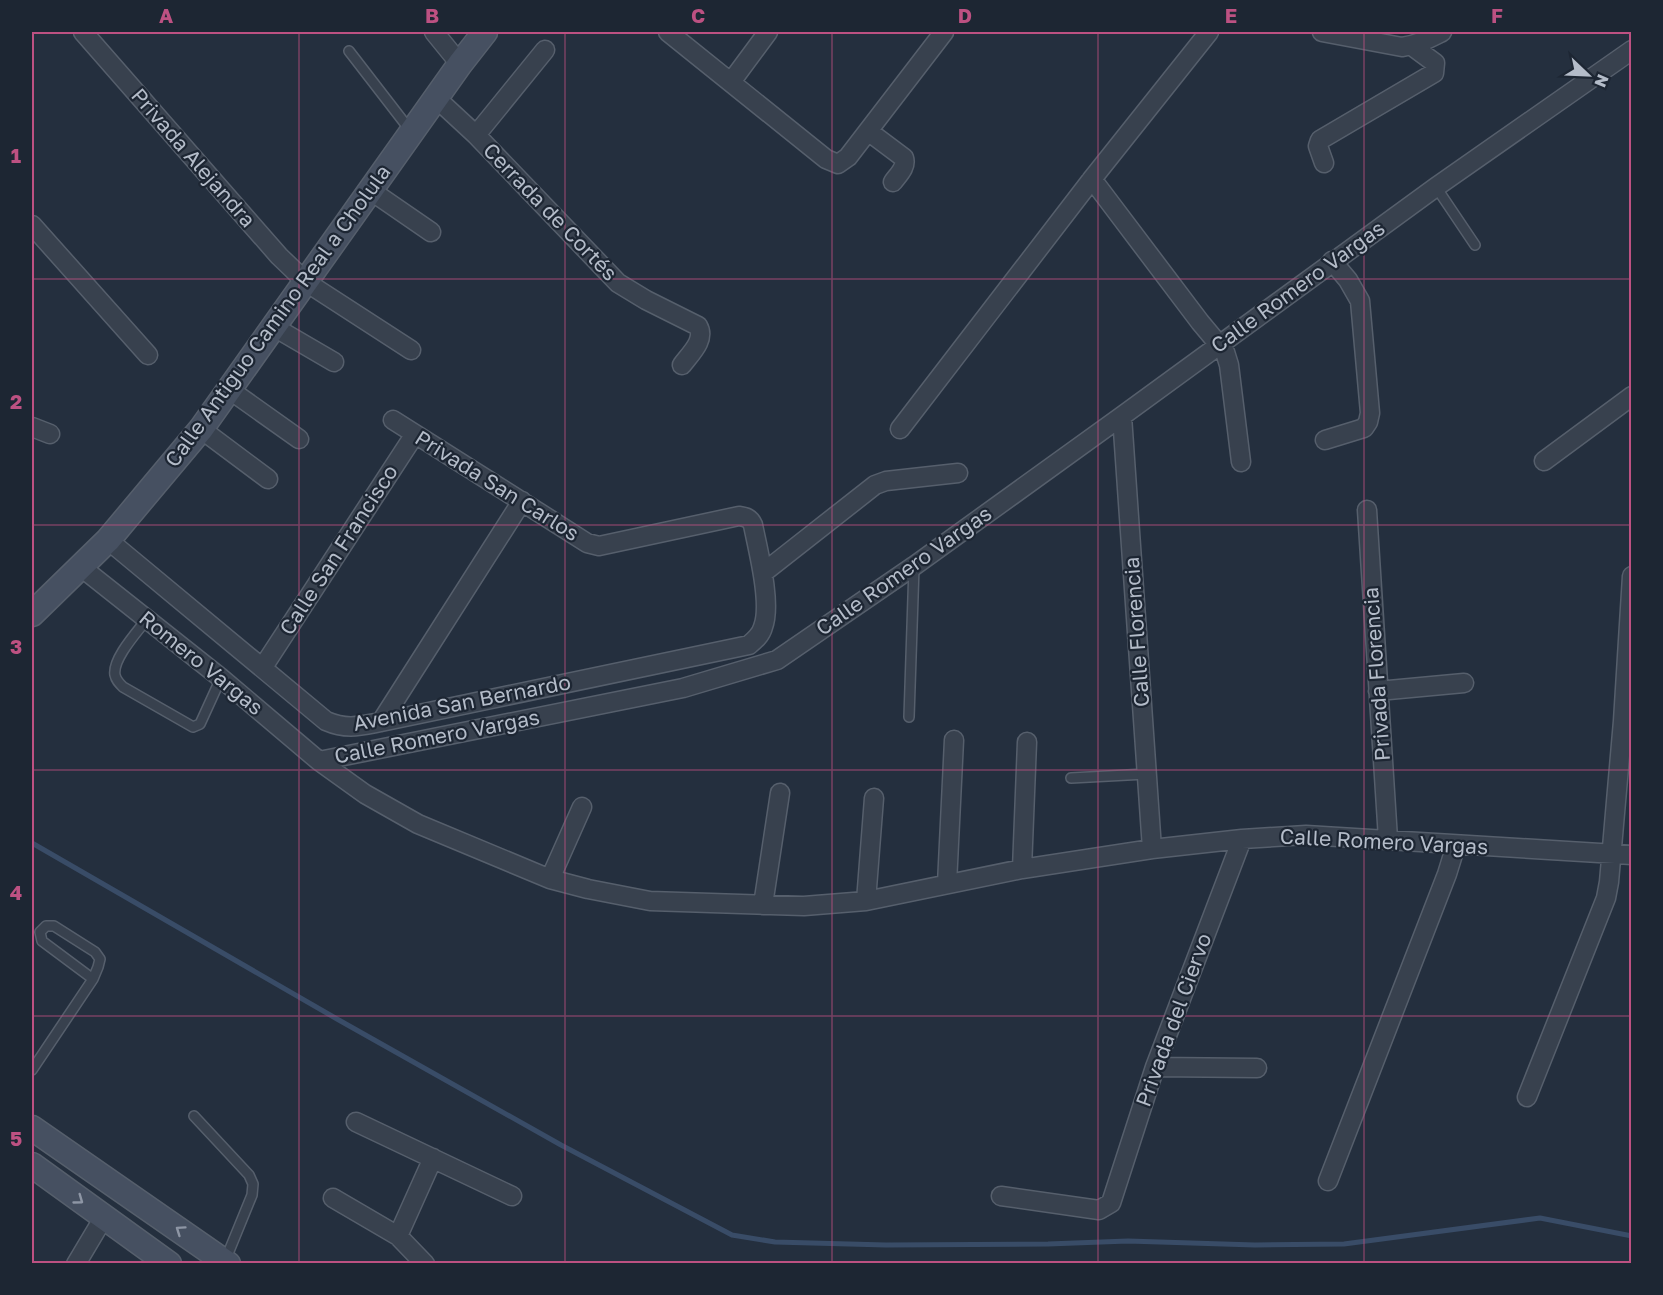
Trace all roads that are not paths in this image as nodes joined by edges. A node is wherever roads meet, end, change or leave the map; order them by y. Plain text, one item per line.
1 (83, 32) edge
2 (434, 32) edge
3 (485, 32) edge
4 (668, 32) edge
5 (768, 32) edge
6 (944, 32) edge
7 (1209, 32) edge
8 (1322, 32) edge
9 (1442, 32) edge
10 (1412, 46) junction
11 (544, 50) dead end
12 (1632, 50) edge
13 (349, 51) dead end
14 (460, 64) junction
15 (731, 82) junction
16 (436, 98) junction
17 (868, 131) junction
18 (412, 132) junction
19 (476, 135) junction
20 (1323, 163) dead end
21 (1092, 179) junction
22 (893, 182) dead end
23 (1436, 186) junction
24 (370, 190) junction
25 (32, 225) edge
26 (431, 232) dead end
27 (1475, 245) dead end
28 (1332, 261) junction
29 (306, 282) junction
30 (274, 327) junction
31 (1219, 344) junction
32 (411, 350) dead end
33 (148, 355) dead end
34 (334, 362) dead end
35 (682, 365) dead end
36 (230, 390) junction
37 (1632, 396) edge
38 (1122, 416) junction
39 (393, 420) dead end
40 (32, 427) edge
41 (201, 429) junction
42 (900, 429) dead end
43 (50, 434) dead end
44 (415, 434) junction
45 (299, 439) dead end
46 (1325, 440) dead end
47 (1544, 461) dead end
48 (1241, 462) dead end
49 (958, 473) dead end
50 (268, 479) dead end
51 (522, 501) junction
52 (1366, 510) dead end
53 (108, 540) junction
54 (914, 566) junction
55 (81, 567) junction
56 (763, 573) junction
57 (1632, 576) edge
58 (32, 614) edge
59 (147, 619) junction
60 (263, 667) junction
61 (221, 678) junction
62 (1464, 682) dead end
63 (1378, 691) junction
64 (909, 717) dead end
65 (1627, 721) edge
66 (381, 722) junction
67 (954, 740) dead end
68 (1027, 742) dead end
69 (318, 761) junction
70 (1146, 774) junction
71 (1071, 778) dead end
72 (780, 793) dead end
73 (874, 798) dead end
74 (582, 807) dead end
75 (1242, 839) junction
76 (1388, 839) junction
77 (1456, 845) junction
78 (1152, 849) junction
79 (1611, 854) junction
80 (1632, 855) edge
81 (1022, 869) junction
82 (550, 879) junction
83 (947, 884) junction
84 (866, 901) junction
85 (763, 905) junction
86 (93, 979) junction
87 (1155, 1067) junction
88 (1257, 1068) dead end
89 (32, 1070) edge
90 (1527, 1097) dead end
91 (194, 1116) dead end
92 (356, 1122) dead end
93 (32, 1128) edge
94 (433, 1158) junction
95 (32, 1166) edge
96 (1328, 1181) dead end
97 (512, 1196) dead end
98 (1001, 1196) dead end
99 (333, 1198) dead end
100 (104, 1217) junction
101 (398, 1236) junction
102 (226, 1262) edge
103 (76, 1263) edge
104 (169, 1263) edge
105 (425, 1263) edge

1 - 29 street, Privada Alejandra
2 - 14 street
3 - 14 main road, Calle Antiguo Camino Real a Cholula
4 - 15 street
5 - 15 street
6 - 17 street
7 - 21 street
8 - 10 street
9 - 10 street
10 - 20 street
11 - 19 street
12 - 23 street, Calle Romero Vargas
13 - 18 lane
14 - 16 main road, Calle Antiguo Camino Real a Cholula
15 - 17 street
16 - 18 main road, Calle Antiguo Camino Real a Cholula
16 - 19 street, Cerrada de Cortés
17 - 22 street
18 - 24 main road, Calle Antiguo Camino Real a Cholula
19 - 35 street, Cerrada de Cortés
21 - 31 street
21 - 42 street
23 - 27 lane
23 - 28 street, Calle Romero Vargas
24 - 26 street
24 - 29 main road, Calle Antiguo Camino Real a Cholula
25 - 33 street
28 - 31 street, Calle Romero Vargas
28 - 46 street
29 - 30 main road, Calle Antiguo Camino Real a Cholula
29 - 32 street, Privada Alejandra
30 - 34 street
30 - 36 main road, Calle Antiguo Camino Real a Cholula
31 - 38 street, Calle Romero Vargas
31 - 48 street
36 - 41 main road, Calle Antiguo Camino Real a Cholula
36 - 45 street
37 - 47 street
38 - 54 street, Calle Romero Vargas
38 - 70 street, Calle Florencia
39 - 44 street, Privada San Carlos
40 - 43 street
41 - 50 street
41 - 53 main road, Calle Antiguo Camino Real a Cholula
44 - 51 street, Privada San Carlos
44 - 60 street, Calle San Francisco
49 - 56 street
51 - 56 street, Privada San Carlos
51 - 66 street
52 - 63 street, Privada Florencia
53 - 55 main road, Calle Antiguo Camino Real a Cholula
53 - 60 street, Avenida San Bernardo
54 - 64 lane
54 - 69 street, Calle Romero Vargas
55 - 58 main road, Calle Antiguo Camino Real a Cholula
55 - 59 street, Romero Vargas
56 - 66 street, Avenida San Bernardo
57 - 65 street
59 - 61 street, Romero Vargas
59 - 61 lane
60 - 66 street, Avenida San Bernardo
61 - 69 street, Romero Vargas
62 - 63 street
63 - 76 street, Privada Florencia
65 - 79 street
67 - 83 street
68 - 81 street
69 - 82 street, Calle Romero Vargas
70 - 71 lane
70 - 78 street, Calle Florencia
72 - 85 street
73 - 84 street
74 - 82 street
75 - 76 street, Calle Romero Vargas
75 - 78 street, Calle Romero Vargas
75 - 87 street, Privada del Ciervo
76 - 77 street, Calle Romero Vargas
77 - 79 street, Calle Romero Vargas
77 - 96 street
78 - 81 street, Calle Romero Vargas
79 - 80 street, Calle Romero Vargas
79 - 90 street
81 - 83 street, Calle Romero Vargas
82 - 85 street, Calle Romero Vargas
83 - 84 street, Calle Romero Vargas
84 - 85 street, Calle Romero Vargas
86 - 86 lane
86 - 89 lane
87 - 88 street
87 - 98 street, Privada del Ciervo
91 - 102 lane
92 - 94 street
102 -> 93 main road
94 - 97 street
94 - 101 street
95 -> 100 main road
99 - 101 street
100 - 103 street
100 - 104 main road
101 - 105 street

